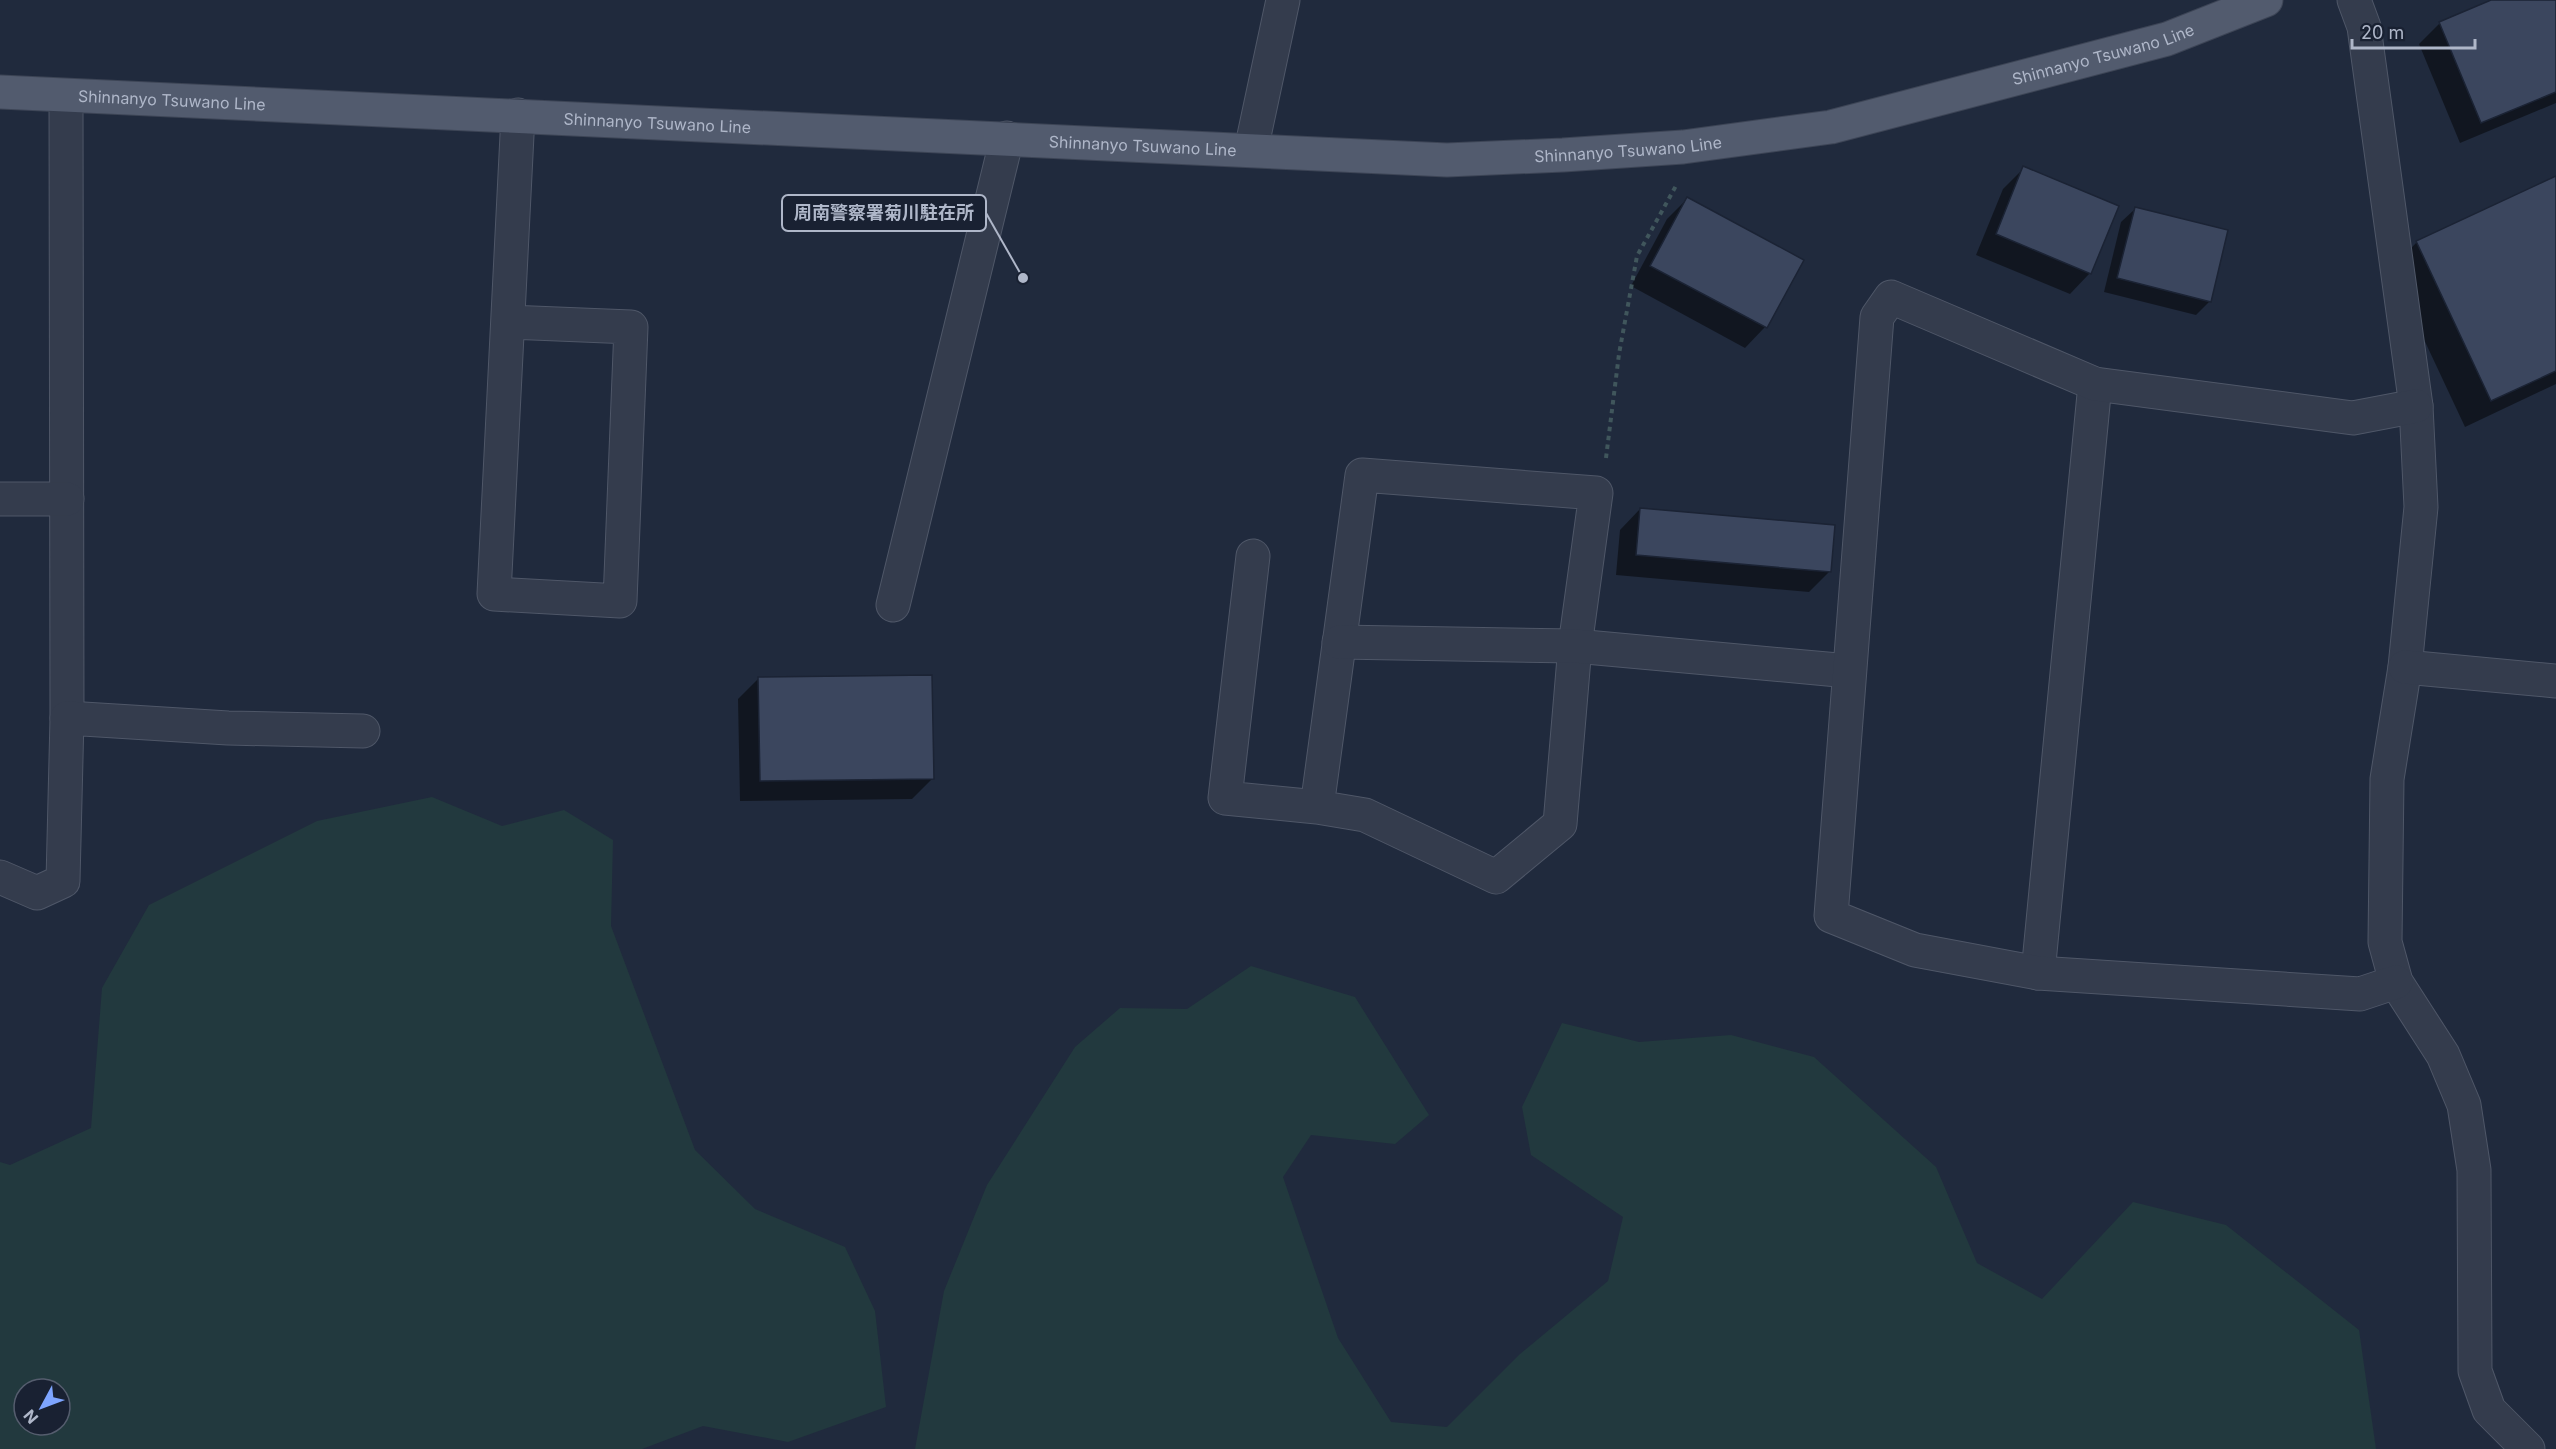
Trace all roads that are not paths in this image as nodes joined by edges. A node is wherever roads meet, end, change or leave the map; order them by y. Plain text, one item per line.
1 (1283, 0) edge
2 (2266, 0) edge
3 (2354, 0) edge
4 (0, 93) edge
5 (66, 96) junction
6 (518, 115) junction
7 (1007, 138) junction
8 (1251, 150) junction
9 (508, 322) junction
10 (2095, 384) junction
11 (2416, 406) junction
12 (0, 499) edge
13 (67, 500) junction
14 (1253, 556) dead end
15 (893, 605) dead end
16 (1339, 642) junction
17 (1575, 646) junction
18 (2405, 667) junction
19 (1849, 671) junction
20 (2556, 681) edge
21 (67, 718) junction
22 (363, 731) dead end
23 (1317, 807) junction
24 (0, 877) edge
25 (2038, 973) junction
26 (2396, 982) junction
27 (2528, 1449) edge

1 - 8 street
2 - 8 main road, Shinnanyo Tsuwano Line
3 - 11 street
4 - 5 main road, Shinnanyo Tsuwano Line
5 - 6 main road, Shinnanyo Tsuwano Line
5 - 13 street
6 - 7 main road, Shinnanyo Tsuwano Line
6 - 9 street
7 - 8 main road, Shinnanyo Tsuwano Line
7 - 15 street
9 - 9 street
10 - 11 street
10 - 19 street
10 - 25 street
11 - 18 street
12 - 13 street
13 - 21 street
14 - 23 street
16 - 17 street
16 - 17 street
16 - 23 street
17 - 19 street
17 - 23 street
18 - 20 street
18 - 26 street
19 - 25 street
21 - 22 street
21 - 24 street
25 - 26 street
26 - 27 street

